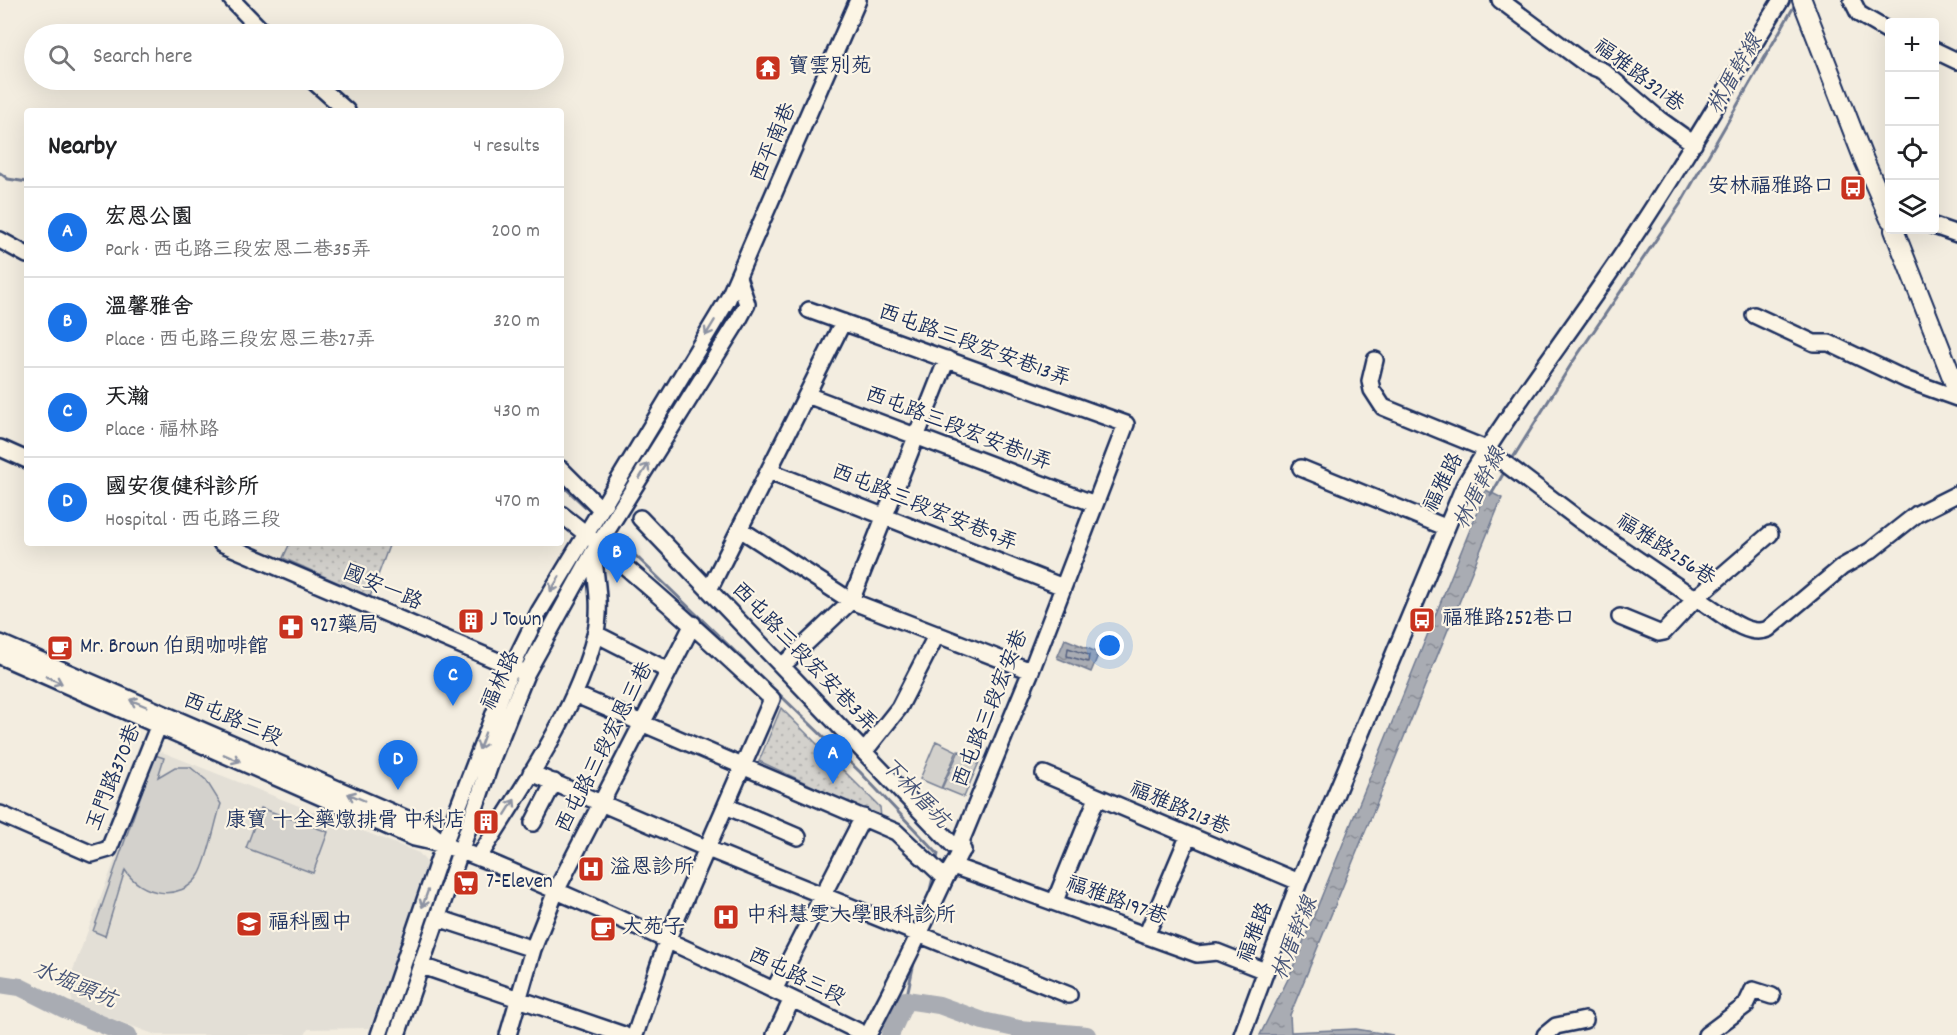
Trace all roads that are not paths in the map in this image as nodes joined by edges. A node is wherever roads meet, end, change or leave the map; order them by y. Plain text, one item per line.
1 (232, 0) edge
2 (858, 0) edge
3 (1500, 0) edge
4 (1781, 0) edge
5 (1852, 0) edge
6 (1802, 1) edge
7 (255, 24) edge
8 (1885, 30) edge
9 (1939, 52) edge
10 (1957, 61) edge
11 (323, 90) edge
12 (344, 108) edge
13 (1694, 144) junction
14 (772, 202) joint
15 (1885, 204) edge
16 (1939, 227) edge
17 (1896, 234) edge
18 (1957, 234) edge
19 (0, 240) edge
20 (24, 253) edge
21 (738, 277) junction
22 (809, 310) dead end
23 (1754, 315) dead end
24 (843, 322) junction
25 (947, 359) junction
26 (1376, 360) dead end
27 (1957, 390) edge
28 (807, 395) junction
29 (1957, 398) edge
30 (1126, 424) joint
31 (916, 437) junction
32 (0, 448) edge
33 (1486, 449) junction
34 (24, 459) edge
35 (1301, 468) dead end
36 (769, 471) junction
37 (564, 474) edge
38 (1957, 494) edge
39 (1095, 504) junction
40 (564, 514) edge
41 (885, 516) junction
42 (640, 518) dead end
43 (594, 519) junction
44 (1445, 527) junction
45 (740, 529) junction
46 (1770, 534) dead end
47 (603, 537) junction
48 (228, 546) edge
49 (1063, 586) junction
50 (709, 590) junction
51 (1697, 597) junction
52 (851, 601) junction
53 (1620, 616) dead end
54 (693, 624) junction
55 (596, 634) junction
56 (937, 634) junction
57 (0, 643) edge
58 (0, 657) edge
59 (782, 666) junction
60 (519, 670) junction
61 (669, 671) junction
62 (1031, 671) junction
63 (574, 694) junction
64 (161, 720) junction
65 (642, 721) junction
66 (864, 752) junction
67 (744, 764) junction
68 (531, 773) junction
69 (1044, 774) dead end
70 (554, 782) junction
71 (1097, 798) junction
72 (602, 802) junction
73 (726, 806) junction
74 (0, 814) edge
75 (863, 817) junction
76 (533, 823) dead end
77 (798, 837) dead end
78 (1188, 837) junction
79 (444, 844) junction
80 (708, 849) junction
81 (963, 850) junction
82 (460, 851) junction
83 (479, 857) junction
84 (949, 872) junction
85 (1299, 882) junction
86 (556, 891) junction
87 (822, 896) junction
88 (1054, 901) junction
89 (438, 918) junction
90 (920, 936) junction
91 (1146, 936) junction
92 (668, 938) junction
93 (533, 949) junction
94 (422, 966) junction
95 (1265, 970) junction
96 (774, 990) junction
97 (1069, 995) dead end
98 (1772, 996) dead end
99 (520, 999) junction
100 (792, 999) junction
101 (1585, 1020) dead end
102 (379, 1035) edge
103 (397, 1035) edge
104 (508, 1035) edge
105 (624, 1035) edge
106 (635, 1035) edge
107 (775, 1035) edge
108 (867, 1035) edge
109 (1242, 1035) edge
110 (1545, 1035) edge
111 (1706, 1035) edge

1 - 7 street
2 - 14 street, 西平南巷
3 - 13 street, 福雅路321巷
4 - 13 street, 福雅路
5 - 8 street
6 - 15 main road
9 - 10 street
11 - 12 street
13 - 33 street, 福雅路
14 - 21 street, 福林路
16 - 18 street
17 - 27 main road
19 - 20 street
21 -> 43 street, 福林路
47 -> 21 street, 福林路
22 - 24 street, 西屯路三段宏安巷13弄
23 - 29 street
24 - 25 street, 西屯路三段宏安巷13弄
24 - 28 street
25 - 30 street, 西屯路三段宏安巷13弄
25 - 31 street
26 - 33 street, 福雅路256巷
28 - 31 street, 西屯路三段宏安巷11弄
28 - 36 street
30 - 39 street, 西屯路三段宏安巷
31 - 39 street, 西屯路三段宏安巷11弄
31 - 41 street
32 - 34 street
33 - 44 street, 福雅路
33 - 51 street, 福雅路256巷
35 - 44 street
36 - 41 street, 西屯路三段宏安巷9弄
36 - 45 street
37 - 43 street
38 - 51 street, 福雅路256巷
39 - 49 street, 西屯路三段宏安巷
40 - 43 street
41 - 49 street, 西屯路三段宏安巷9弄
41 - 52 street
42 - 50 street, 西屯路三段宏安巷3弄
43 - 47 street
43 -> 60 street, 福林路
44 - 85 street, 福雅路
45 - 50 street
45 - 52 street
46 - 51 street
47 - 54 street
47 - 55 street
47 - 60 street, 福林路
48 - 60 street, 國安一路
49 - 62 street, 西屯路三段宏安巷
50 - 59 street, 西屯路三段宏安巷3弄
51 - 53 street
52 - 56 street
52 - 59 street
54 - 61 street, 西屯路三段宏恩三巷
54 - 67 street
55 - 61 street
55 - 63 street
56 - 62 street
56 - 66 street
64 -> 57 street, 西屯路三段
58 -> 64 street, 西屯路三段
59 - 66 street, 西屯路三段宏安巷3弄
60 -> 79 street, 福林路
60 - 82 street, 福林路
61 - 65 street, 西屯路三段宏恩三巷
62 - 81 street, 西屯路三段宏安巷
63 - 65 street
63 - 68 street
64 - 74 street, 玉門路370巷
64 - 79 street, 西屯路三段
65 - 67 street
65 - 72 street, 西屯路三段宏恩三巷
66 - 81 street, 西屯路三段宏安巷3弄
67 - 73 street
67 - 75 street
68 - 70 street
83 -> 68 street
69 - 71 street, 福雅路213巷
70 - 72 street
70 - 76 street
71 - 78 street, 福雅路213巷
71 - 88 street
72 - 80 street
72 - 86 street, 西屯路三段宏恩三巷
73 - 77 street
73 - 80 street
75 - 84 street
75 - 87 street
78 - 85 street, 福雅路213巷
78 - 91 street
79 - 82 street, 西屯路三段
79 -> 102 street, 福林路
80 - 87 street
80 - 92 street
81 - 84 street, 西屯路三段宏安巷
82 - 83 street, 西屯路三段
82 - 89 street, 福林路
83 - 86 street, 西屯路三段
84 - 88 street, 福雅路197巷
84 - 90 street, 西屯路三段宏安巷
85 - 95 street, 福雅路
86 - 92 street, 西屯路三段
86 - 93 street, 西屯路三段宏恩三巷
87 - 90 street
87 - 96 street
88 - 91 street, 福雅路197巷
89 - 93 street
89 - 94 street, 福林路
90 - 97 street
90 - 108 street, 西屯路三段宏安巷
91 - 95 street, 福雅路197巷
92 - 96 street, 西屯路三段
92 - 106 street
93 - 99 street, 西屯路三段宏恩三巷
94 - 99 street
94 - 103 street, 福林路
95 - 109 street, 福雅路
96 - 100 street, 西屯路三段
98 - 111 street
99 - 104 street, 西屯路三段宏恩三巷
99 - 105 street
100 - 107 street
100 - 108 street, 西屯路三段
101 - 110 street

